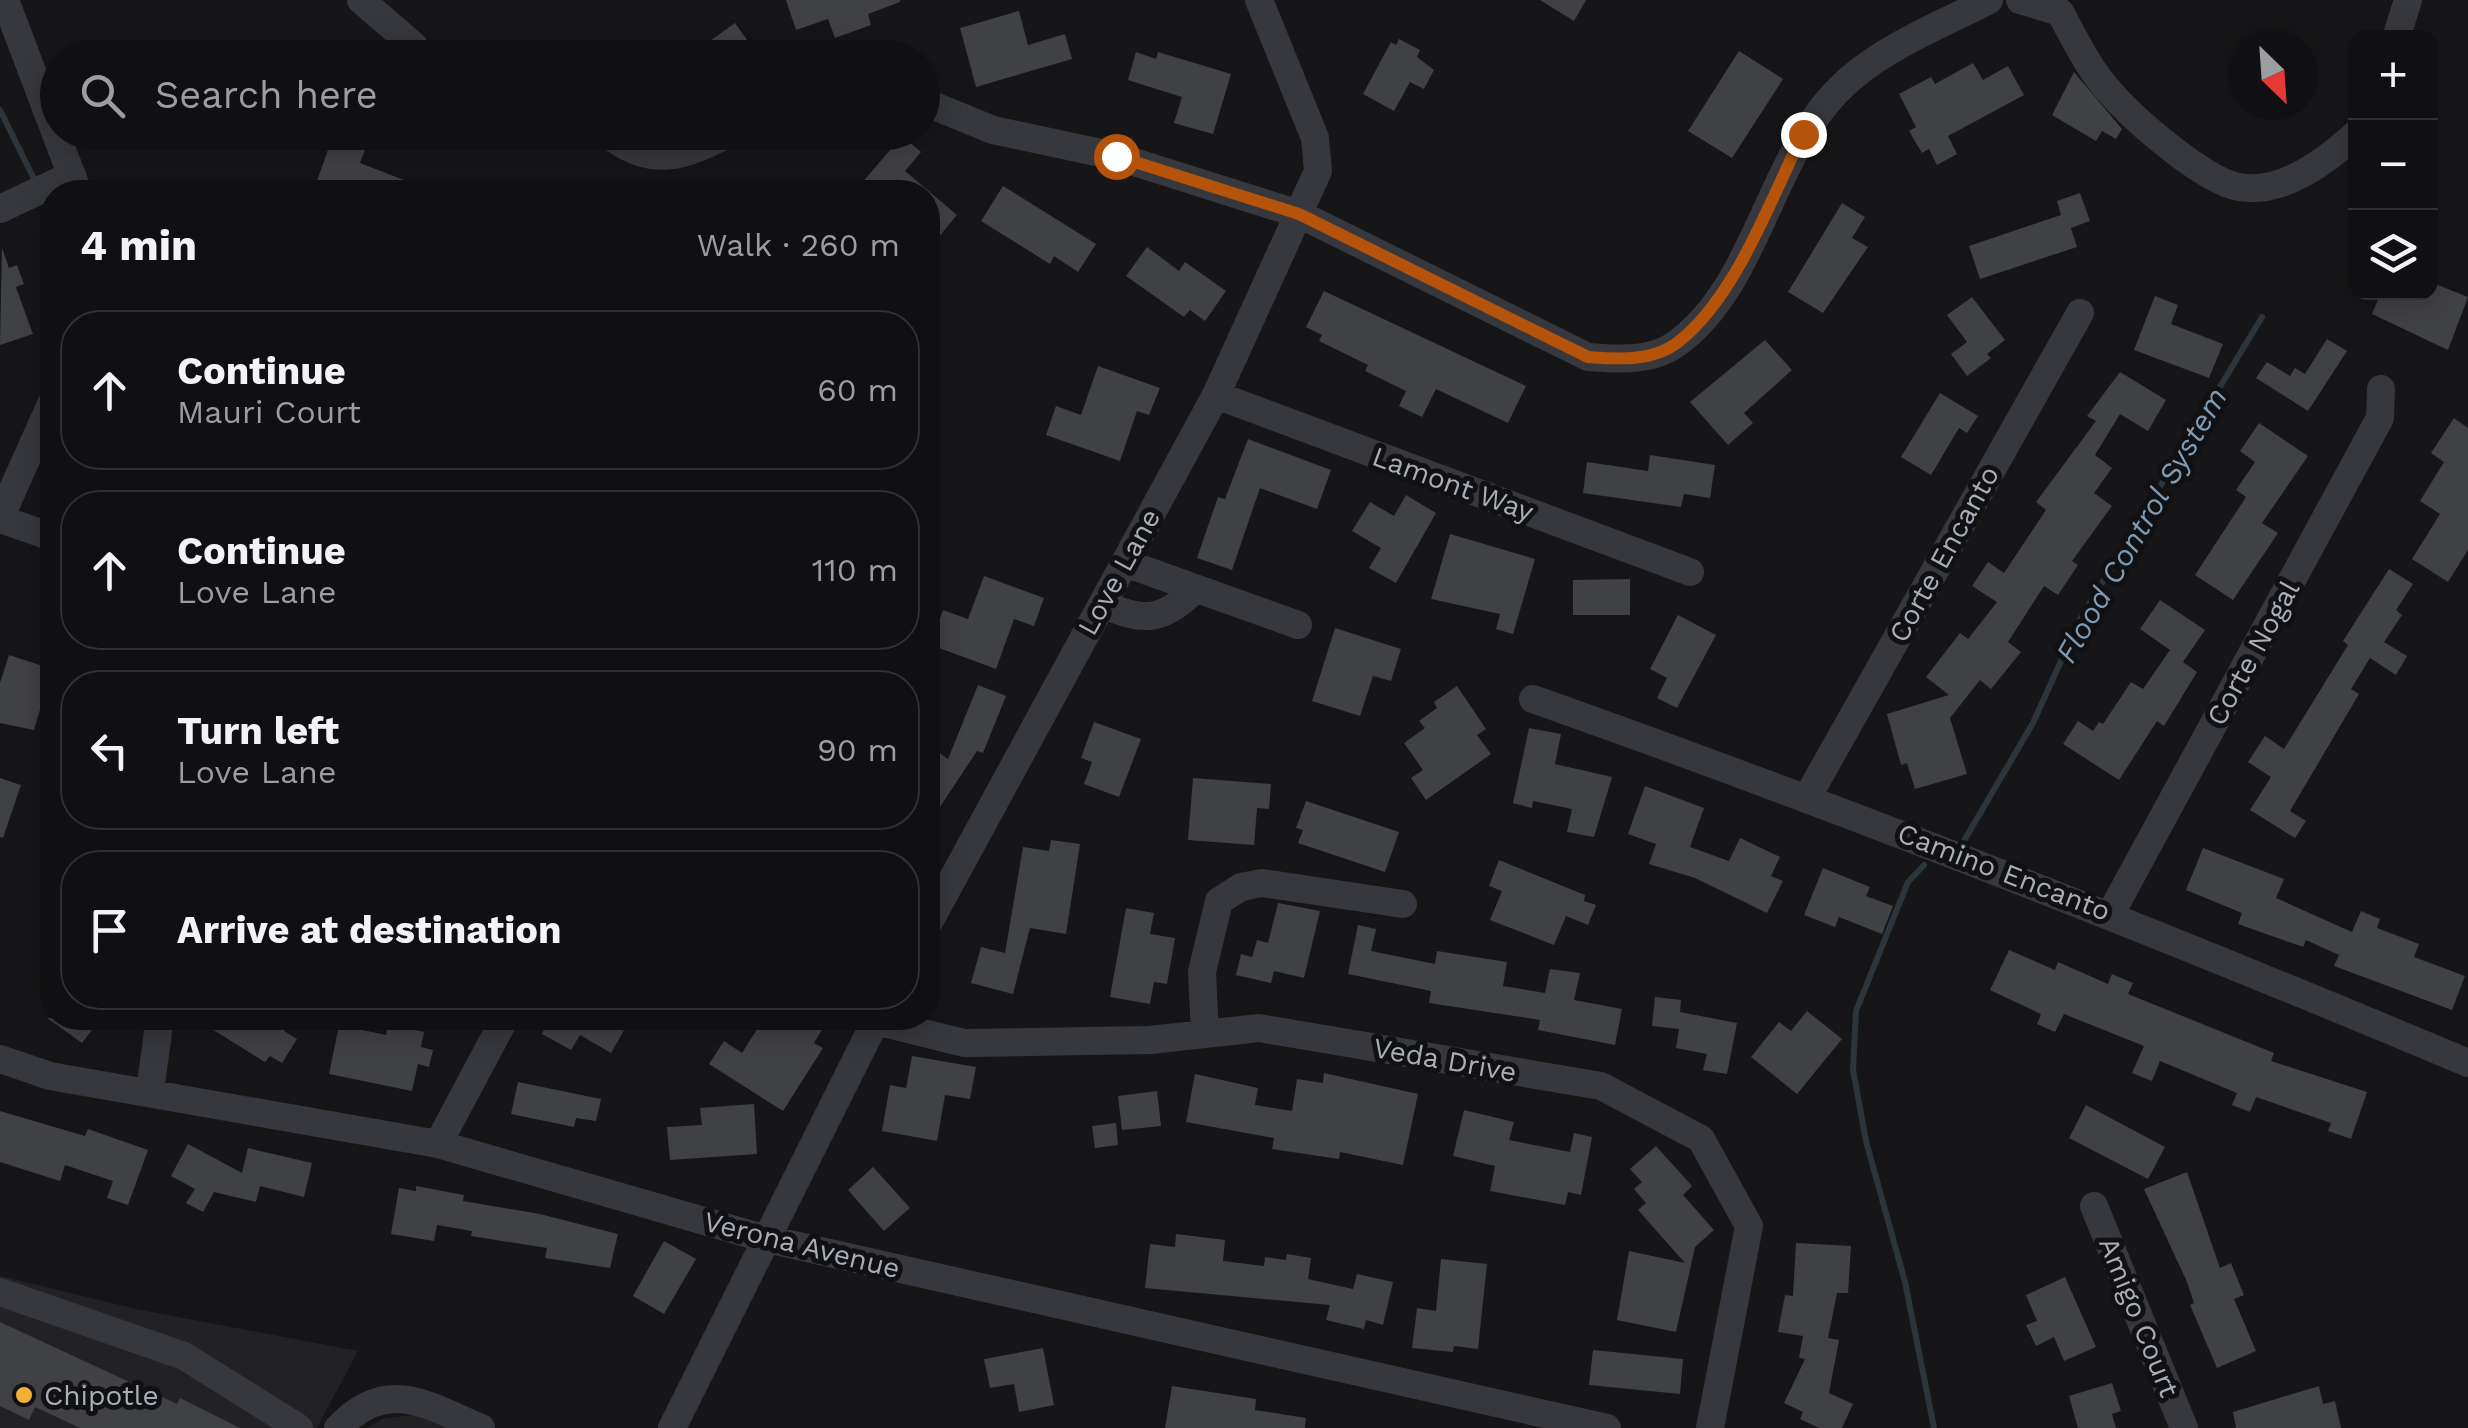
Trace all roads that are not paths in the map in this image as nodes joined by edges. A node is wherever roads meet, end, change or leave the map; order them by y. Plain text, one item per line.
1 (6, 0) edge
2 (361, 0) edge
3 (1259, 0) edge
4 (1988, 0) edge
5 (2408, 0) edge
6 (2041, 2) edge
7 (2399, 30) edge
8 (407, 40) edge
9 (40, 101) edge
10 (940, 108) edge
11 (2348, 141) edge
12 (57, 150) edge
13 (628, 150) edge
14 (696, 150) edge
15 (67, 180) edge
16 (40, 194) edge
17 (10, 204) edge
18 (1299, 214) junction
19 (2080, 313) dead end
20 (2381, 390) dead end
21 (1216, 395) junction
22 (40, 429) edge
23 (0, 518) edge
24 (40, 533) edge
25 (1125, 563) junction
26 (1690, 572) dead end
27 (1195, 589) junction
28 (1102, 604) junction
29 (1298, 624) dead end
30 (1534, 699) dead end
31 (1808, 796) junction
32 (940, 902) edge
33 (1404, 904) dead end
34 (2111, 913) junction
35 (158, 1030) edge
36 (499, 1030) edge
37 (870, 1030) edge
38 (915, 1030) edge
39 (1206, 1034) junction
40 (0, 1059) edge
41 (2468, 1063) edge
42 (150, 1091) junction
43 (438, 1144) junction
44 (2094, 1206) dead end
45 (763, 1238) junction
46 (0, 1292) edge
47 (298, 1428) edge
48 (338, 1428) edge
49 (481, 1428) edge
50 (672, 1428) edge
51 (1606, 1428) edge
52 (1710, 1428) edge
53 (2184, 1428) edge

1 - 9 street
2 - 8 street
3 - 18 street, Love Lane
4 - 18 street
5 - 7 street
6 - 11 street
10 - 18 street
12 - 15 street
13 - 14 street
16 - 17 street
18 - 21 street, Love Lane
19 - 31 street, Corte Encanto
20 - 34 street, Corte Nogal
21 - 25 street, Love Lane
21 - 26 street, Lamont Way
22 - 23 street
23 - 24 street
25 - 27 street
25 - 28 street, Love Lane
27 - 28 street
27 - 29 street
28 - 32 street, Love Lane
30 - 31 street, Camino Encanto
31 - 34 street, Camino Encanto
33 - 39 street
34 - 41 street, Camino Encanto
35 - 42 street
36 - 43 street
37 - 45 street
38 - 39 street, Veda Drive
39 - 52 street, Veda Drive
40 - 42 street, Verona Avenue
42 - 43 street, Verona Avenue
43 - 45 street, Verona Avenue
44 - 53 street, Amigo Court
45 - 50 street
45 - 51 street, Verona Avenue
46 - 47 street
48 - 49 street

